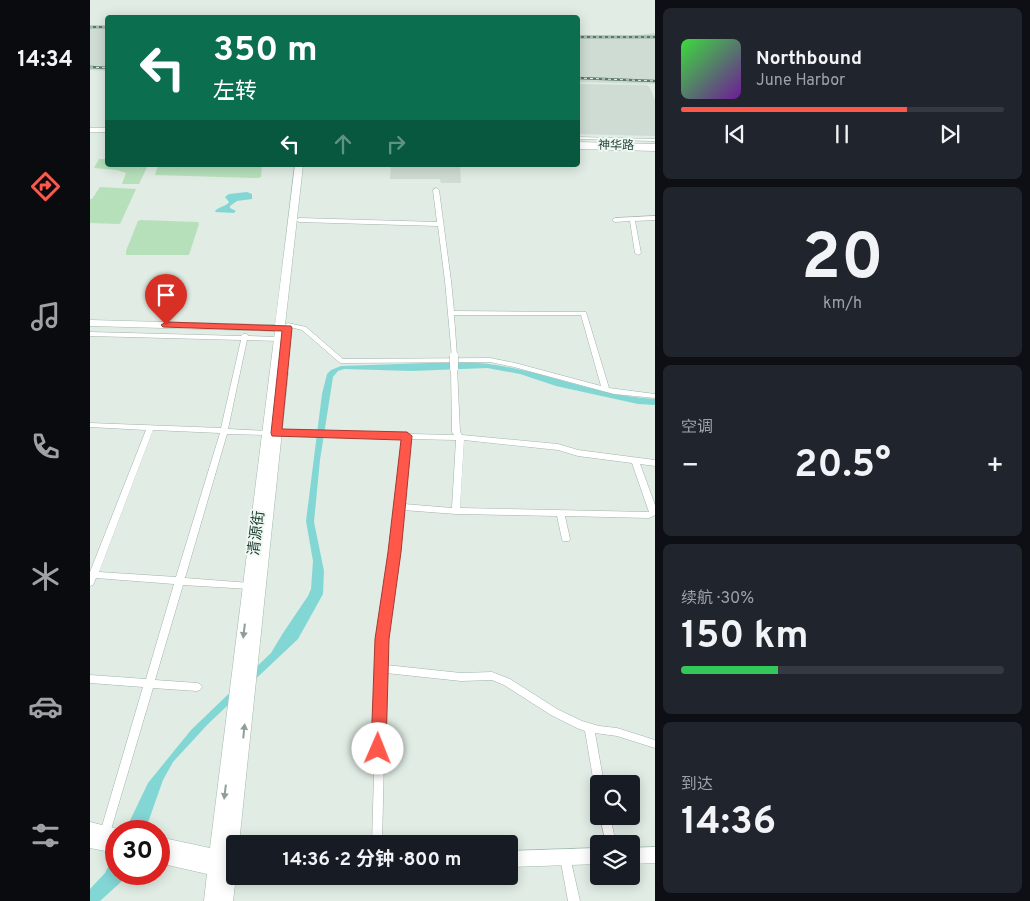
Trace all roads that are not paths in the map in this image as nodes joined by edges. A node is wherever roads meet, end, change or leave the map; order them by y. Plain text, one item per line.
1 (580, 142) edge
2 (655, 144) edge
3 (300, 167) edge
4 (305, 167) edge
5 (436, 190) dead end
6 (655, 218) edge
7 (632, 219) junction
8 (299, 220) junction
9 (615, 220) dead end
10 (440, 224) junction
11 (638, 253) dead end
12 (451, 313) junction
13 (90, 323) edge
14 (90, 332) edge
15 (283, 332) junction
16 (245, 337) junction
17 (606, 390) junction
18 (655, 396) edge
19 (90, 425) edge
20 (150, 428) junction
21 (224, 431) junction
22 (272, 433) junction
23 (407, 436) junction
24 (460, 438) junction
25 (635, 460) junction
26 (655, 463) edge
27 (399, 507) junction
28 (456, 511) junction
29 (561, 514) junction
30 (566, 539) dead end
31 (92, 579) edge
32 (179, 582) junction
33 (250, 586) junction
34 (380, 668) junction
35 (90, 679) edge
36 (149, 683) junction
37 (197, 687) dead end
38 (589, 728) junction
39 (655, 744) edge
40 (597, 775) edge
41 (113, 820) edge
42 (229, 835) edge
43 (230, 835) edge
44 (376, 835) edge
45 (105, 838) edge
46 (90, 840) edge
47 (170, 848) edge
48 (655, 855) edge
49 (590, 856) edge
50 (640, 856) edge
51 (170, 857) edge
52 (565, 857) junction
53 (518, 859) edge
54 (226, 864) edge
55 (226, 864) edge
56 (226, 866) edge
57 (226, 882) edge
58 (212, 901) edge
59 (225, 901) edge
60 (574, 901) edge

1 - 2 main road, 神华路
3 - 15 main road, 清源街
4 - 8 main road, 清源街
5 - 10 street
6 - 7 street
7 - 9 street
7 - 11 street
8 - 10 street
8 - 15 main road, 清源街
10 - 12 street
12 - 17 street
12 - 24 street, bridge
13 - 15 main road
14 - 16 main road
15 - 16 main road
15 - 17 street
15 - 22 main road, 清源街
16 - 21 street
17 - 18 street
19 - 20 street
20 - 21 street
20 - 31 street
21 - 22 street
21 - 32 street
22 - 23 street
22 - 33 main road, 清源街
43 -> 22 main road, 清源街
23 - 24 street
23 - 27 street
24 - 25 street
24 - 28 street
25 - 26 street
25 - 29 street
27 - 28 street
27 - 34 street
28 - 29 street
29 - 30 street
31 - 32 street
32 - 33 street
32 - 36 street
33 -> 42 main road, 清源街
34 - 38 street
34 - 44 street
35 - 36 street
36 - 37 street
36 - 41 street
38 - 39 street
38 - 40 street
45 - 46 main road
47 - 54 main road
48 - 50 main road
49 - 52 main road
51 - 55 main road
52 - 53 main road
52 - 60 street
56 - 58 main road, 清源街
57 - 59 main road, 清源街

